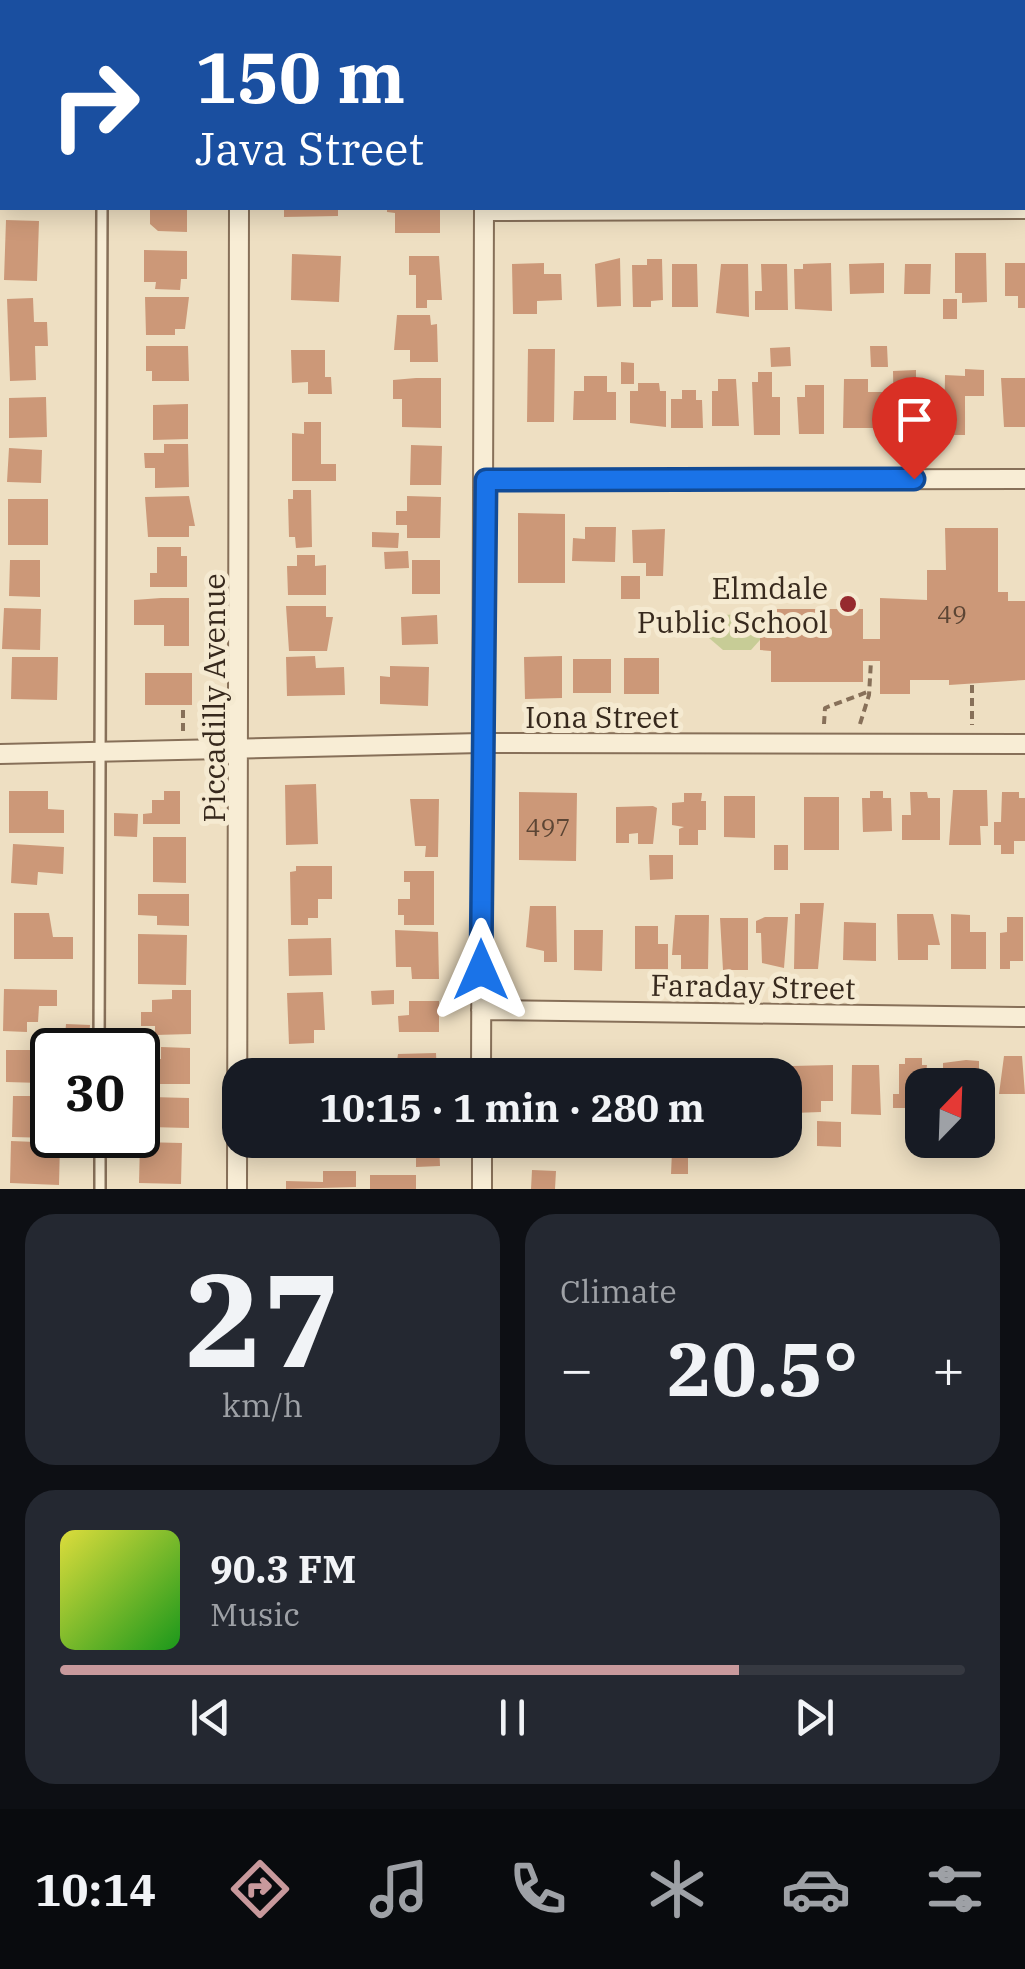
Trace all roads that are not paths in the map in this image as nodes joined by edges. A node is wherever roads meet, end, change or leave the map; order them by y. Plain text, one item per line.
1 (102, 210) edge
2 (239, 210) edge
3 (484, 210) edge
4 (1025, 479) edge
5 (486, 480) junction
6 (482, 743) junction
7 (1025, 744) edge
8 (241, 748) junction
9 (98, 753) junction
10 (0, 754) edge
11 (481, 1010) junction
12 (1025, 1017) edge
13 (100, 1028) edge
14 (481, 1058) edge
15 (100, 1158) edge
16 (482, 1158) edge
17 (100, 1189) edge
18 (236, 1189) edge
19 (482, 1189) edge

1 - 9 lane
2 - 8 street, Piccadilly Avenue
3 - 5 street
4 - 5 street
5 - 6 street
6 - 7 street, Iona Street
6 - 8 street, Iona Street
6 - 11 street
8 - 9 street, Iona Street
8 - 18 street, Piccadilly Avenue
9 - 10 street, Iona Street
9 - 13 lane
11 - 12 street, Faraday Street
11 - 14 street
15 - 17 lane
16 - 19 street

